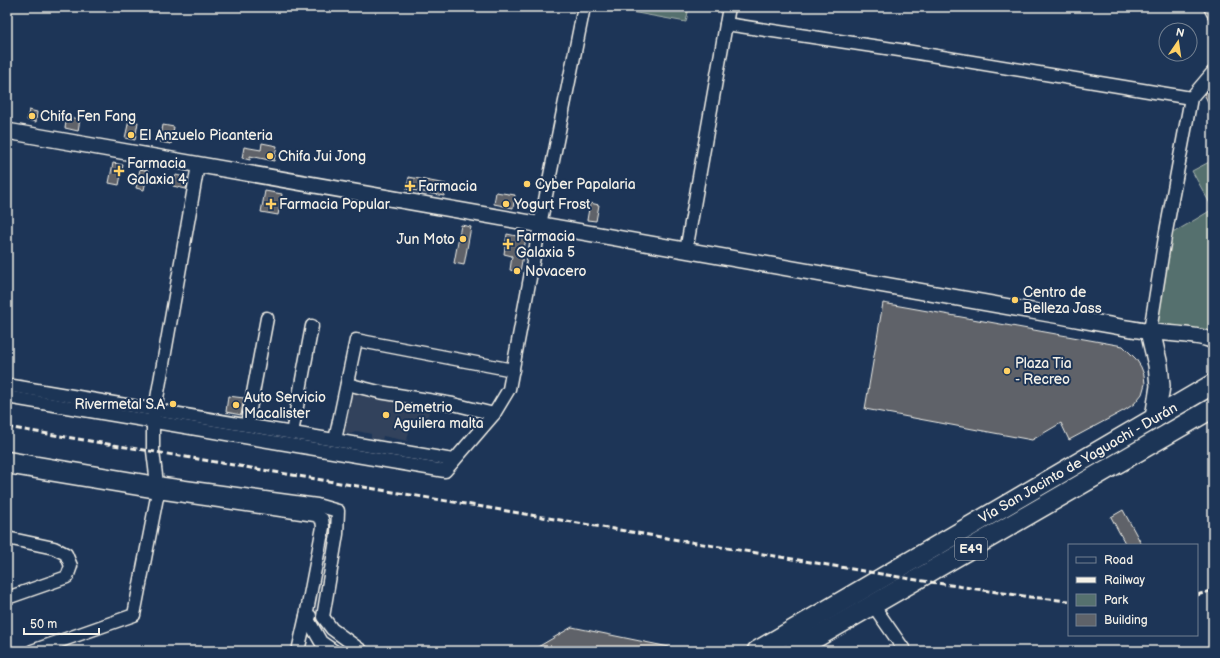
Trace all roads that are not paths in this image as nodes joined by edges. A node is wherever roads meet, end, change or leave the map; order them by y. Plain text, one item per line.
1 (584, 7) edge
2 (729, 7) edge
3 (1210, 7) edge
4 (1213, 13) edge
5 (726, 24) junction
6 (1213, 72) edge
7 (1191, 98) junction
8 (7, 131) edge
9 (198, 165) junction
10 (540, 225) junction
11 (686, 251) junction
12 (267, 318) dead end
13 (312, 326) dead end
14 (1150, 331) junction
15 (1212, 340) edge
16 (513, 370) junction
17 (347, 384) junction
18 (1213, 384) edge
19 (7, 385) edge
20 (7, 397) edge
21 (1213, 408) edge
22 (494, 414) junction
23 (154, 416) junction
24 (1155, 418) junction
25 (247, 425) junction
26 (292, 433) junction
27 (335, 440) junction
28 (7, 458) edge
29 (453, 460) junction
30 (7, 467) edge
31 (157, 487) junction
32 (7, 538) edge
33 (7, 598) edge
34 (873, 605) junction
35 (306, 616) junction
36 (323, 617) junction
37 (332, 629) junction
38 (318, 646) edge
39 (32, 651) edge
40 (298, 651) edge
41 (334, 651) edge
42 (362, 651) edge
43 (757, 651) edge
44 (792, 651) edge
45 (905, 651) edge

1 - 10 street
2 - 5 street
3 - 4 street
5 - 7 street
5 - 11 street
6 - 7 street
7 - 14 street
8 - 9 street
9 - 10 street
9 - 23 street
10 - 11 street
10 - 16 street
11 - 14 street
12 - 25 street
13 - 26 street
14 - 15 street
14 - 24 main road
16 - 17 street
16 - 22 street
17 - 22 street
17 - 27 street
18 - 24 main road, Vía San Jacinto de Yaguachi - Durán / E49
19 - 23 street
20 - 23 street
21 - 34 main road, Vía San Jacinto de Yaguachi - Durán / E49
22 - 29 street
23 - 25 street
23 - 29 street
23 - 31 street
24 - 43 main road, Vía San Jacinto de Yaguachi - Durán / E49
25 - 26 street
26 - 27 street
27 - 29 street
28 - 31 street
30 - 31 street
31 - 35 street
31 - 36 street
31 - 39 street
32 - 33 street
34 - 44 main road, Vía San Jacinto de Yaguachi - Durán / E49
34 - 45 street
35 - 36 street
35 - 38 street
35 - 40 street
36 - 37 street
37 - 38 street
37 - 42 street
38 - 41 street

